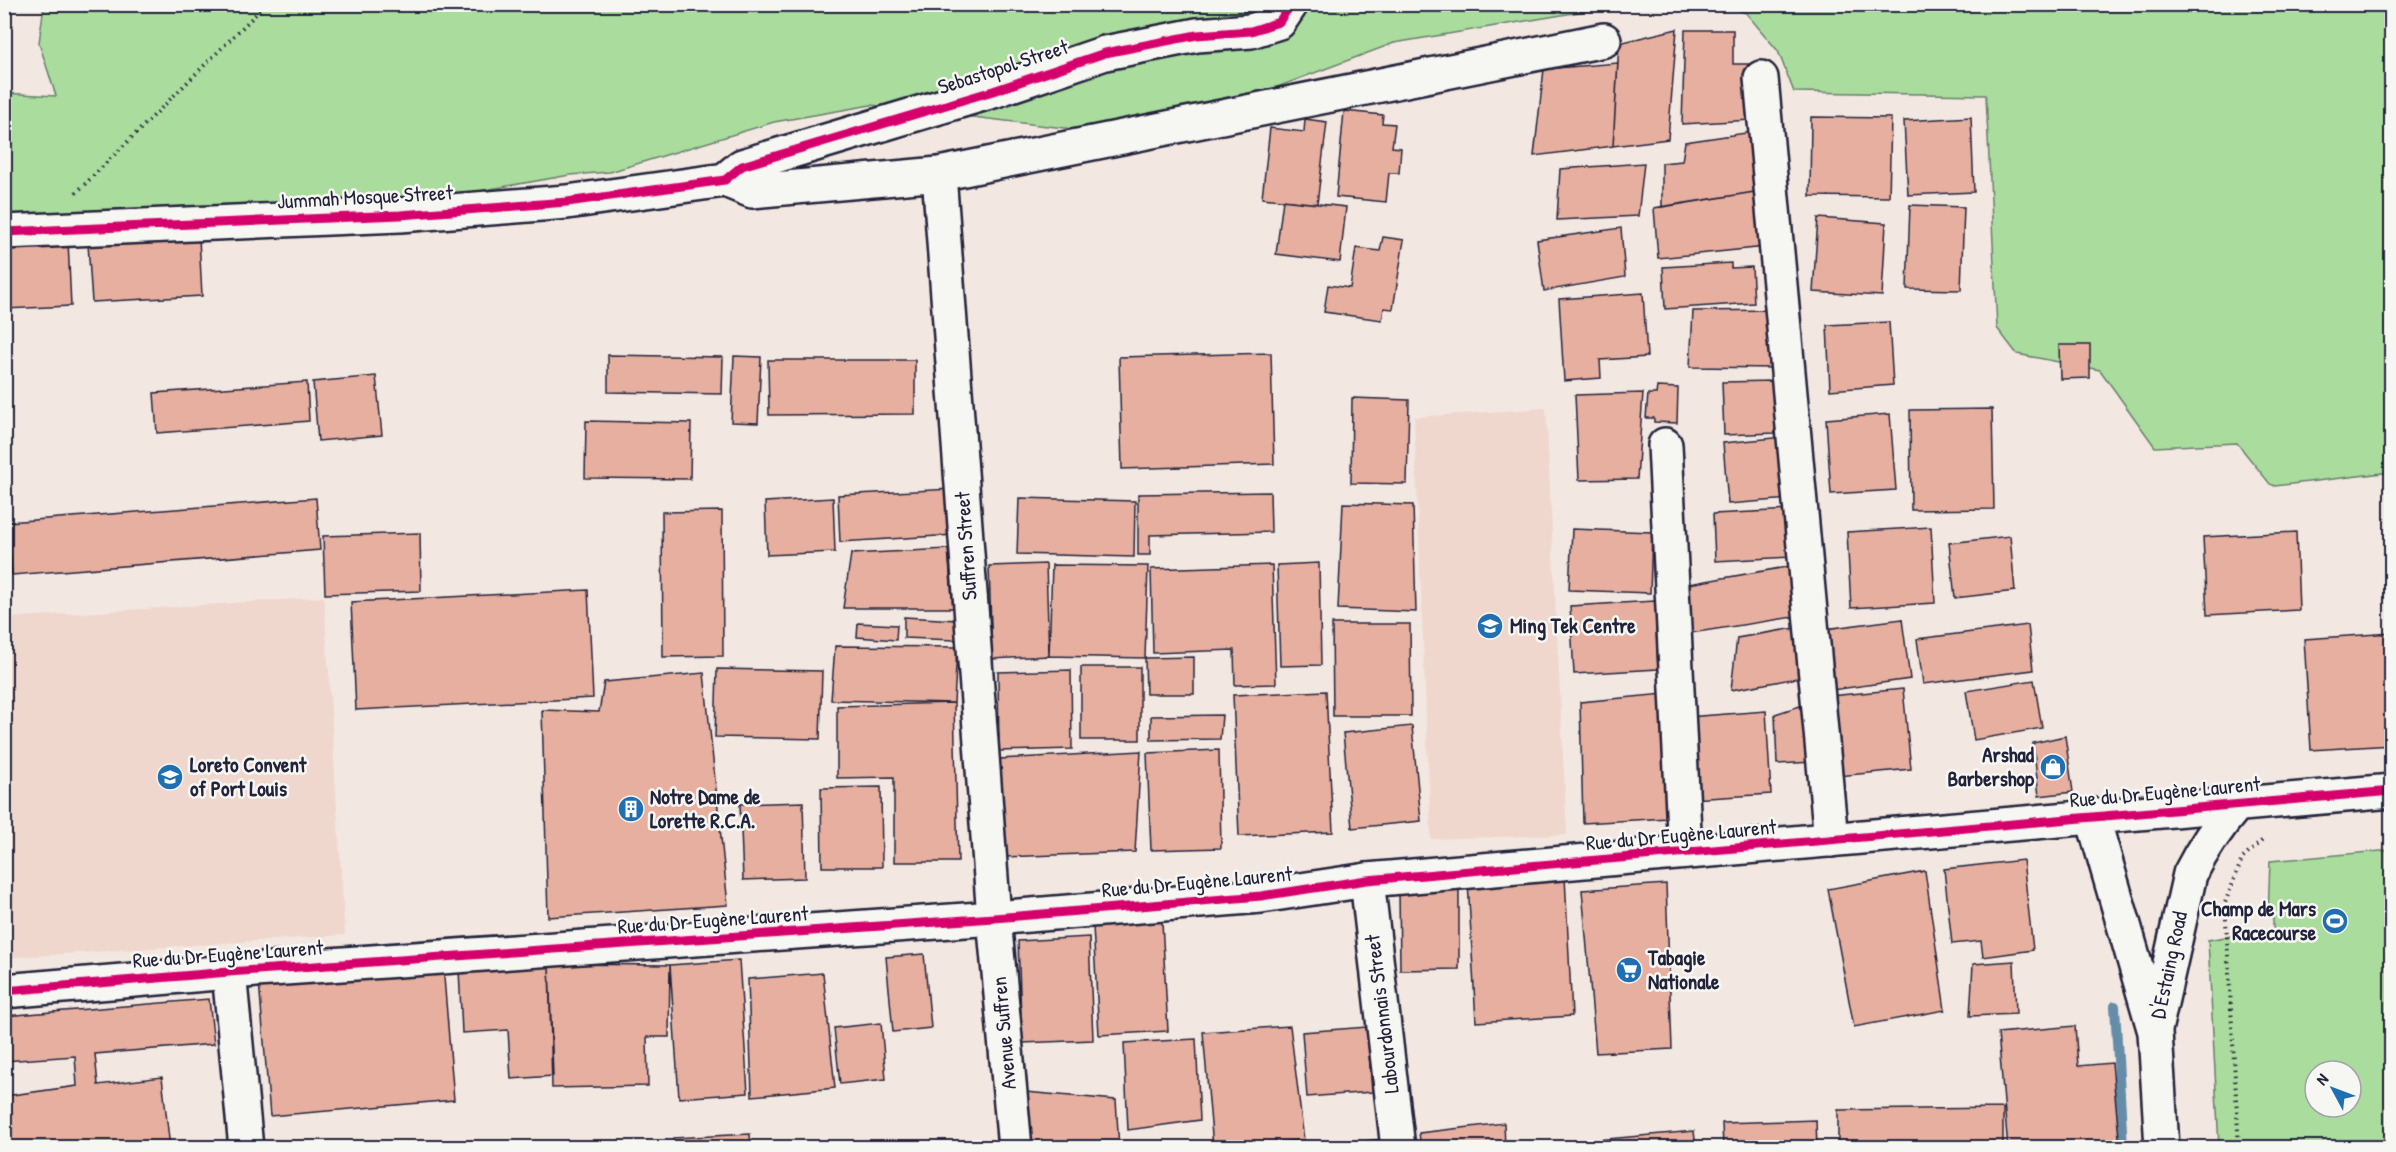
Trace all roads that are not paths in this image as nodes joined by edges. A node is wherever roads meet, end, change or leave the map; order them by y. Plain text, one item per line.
1 (1291, 4) edge
2 (1604, 40) dead end
3 (1761, 78) dead end
4 (939, 174) junction
5 (725, 180) junction
6 (4, 232) edge
7 (1665, 444) dead end
8 (2391, 790) edge
9 (2237, 804) junction
10 (2092, 815) junction
11 (1831, 840) junction
12 (1685, 852) junction
13 (1367, 880) junction
14 (994, 918) junction
15 (229, 972) junction
16 (4, 991) edge
17 (2155, 1032) junction
18 (246, 1148) edge
19 (1015, 1148) edge
20 (1398, 1148) edge
21 (2162, 1148) edge

1 - 5 street, Sebastopol Street
2 - 4 street
3 - 11 street
4 - 5 street
4 - 14 street, Suffren Street
5 - 6 street, Jummah Mosque Street
7 - 12 street
8 - 9 street, Rue du Dr Eugène Laurent
9 - 10 street, Rue du Dr Eugène Laurent
9 - 17 street, D'Estaing Road
10 - 11 street, Rue du Dr Eugène Laurent
10 - 17 street, D'Estaing Road
11 - 12 street, Rue du Dr Eugène Laurent
12 - 13 street, Rue du Dr Eugène Laurent
13 - 14 street, Rue du Dr Eugène Laurent
13 - 20 street, Labourdonnais Street
14 - 15 street, Rue du Dr Eugène Laurent
14 - 19 street, Avenue Suffren
15 - 16 street, Rue du Dr Eugène Laurent
15 - 18 street
17 - 21 street, D'Estaing Road

